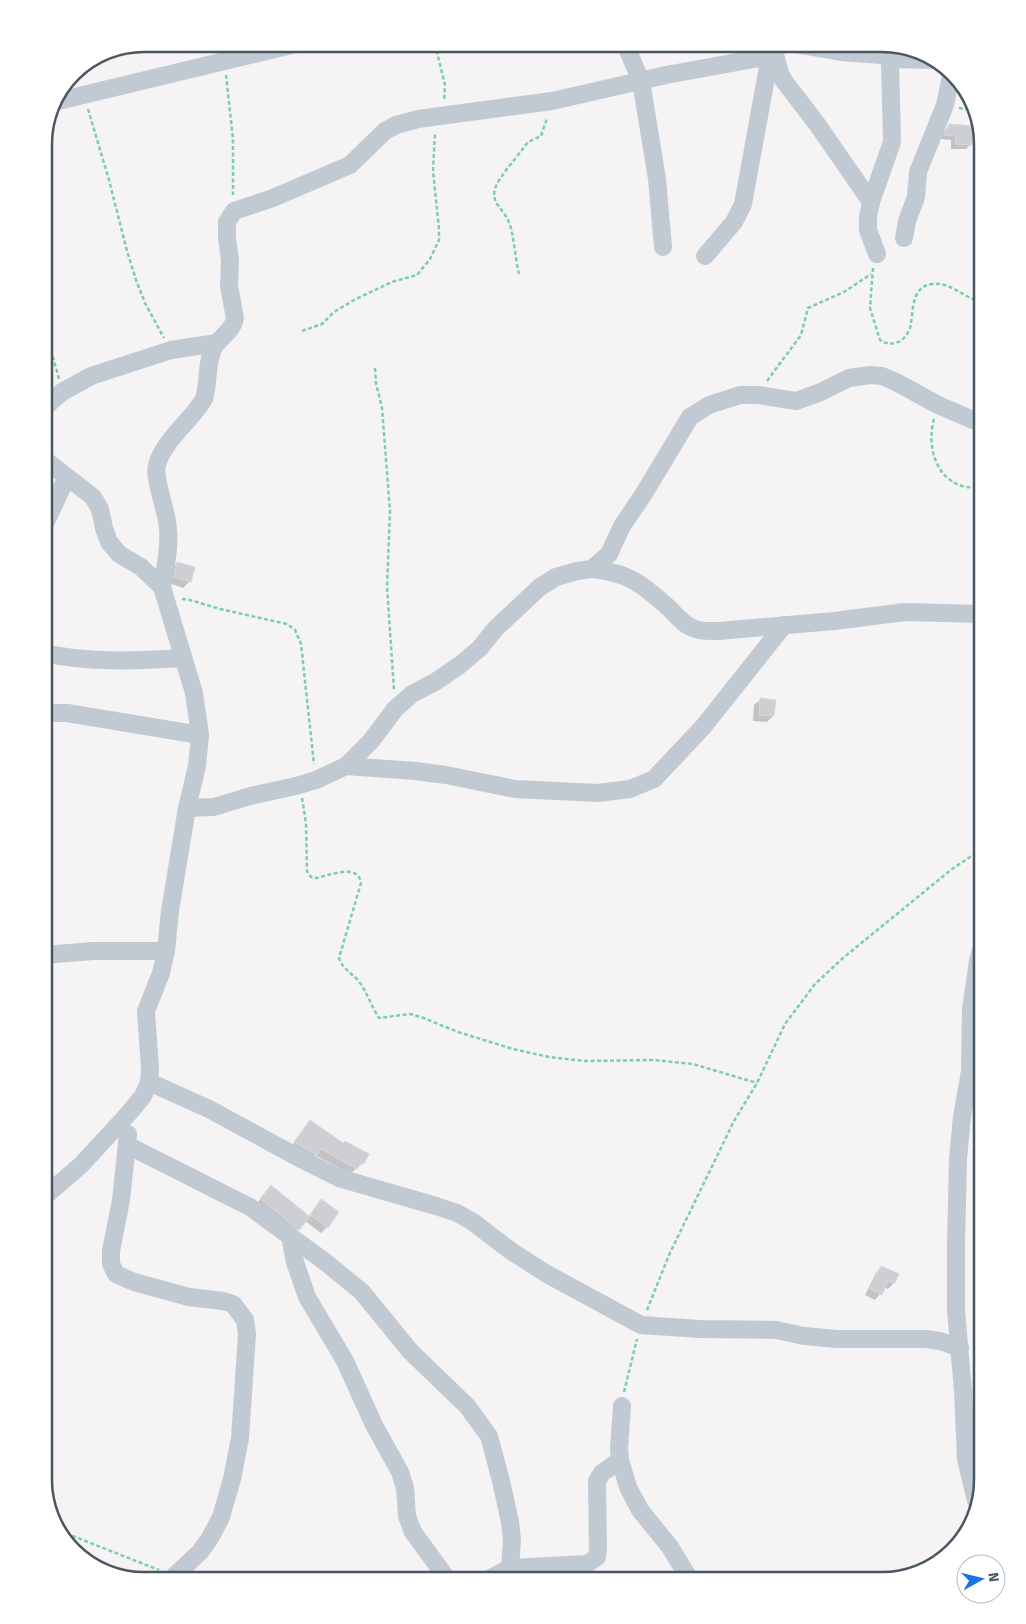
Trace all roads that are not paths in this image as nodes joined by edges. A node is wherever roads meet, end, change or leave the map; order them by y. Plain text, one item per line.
1 (264, 52) edge
2 (629, 53) edge
3 (762, 53) edge
4 (774, 53) edge
5 (776, 53) edge
6 (861, 53) edge
7 (889, 59) junction
8 (917, 60) edge
9 (641, 81) junction
10 (950, 83) edge
11 (65, 99) edge
12 (871, 202) junction
13 (904, 238) dead end
14 (663, 247) dead end
15 (877, 254) road end
16 (705, 256) dead end
17 (217, 343) junction
18 (53, 400) edge
19 (974, 421) edge
20 (53, 465) edge
21 (68, 477) junction
22 (53, 508) edge
23 (592, 569) junction
24 (164, 594) junction
25 (974, 614) edge
26 (784, 625) junction
27 (53, 654) edge
28 (183, 658) junction
29 (53, 713) edge
30 (200, 735) junction
31 (346, 766) junction
32 (187, 808) junction
33 (166, 951) junction
34 (52, 954) edge
35 (974, 986) edge
36 (148, 1082) junction
37 (129, 1114) junction
38 (127, 1145) junction
39 (52, 1190) edge
40 (290, 1236) junction
41 (960, 1348) junction
42 (622, 1406) road end
43 (620, 1460) junction
44 (973, 1488) edge
45 (510, 1568) junction
46 (179, 1571) edge
47 (442, 1571) edge
48 (504, 1571) edge
49 (685, 1572) edge

1 - 11 street
2 - 9 street
3 - 9 street
4 - 16 street
5 - 12 street
6 - 7 street
7 - 8 street
7 - 12 street
9 - 14 street
9 - 17 street
10 - 13 street
12 - 15 street
17 - 18 street
17 - 24 street
19 - 23 street
20 - 21 street
21 - 22 street
21 - 24 street
23 - 26 street
23 - 31 street
24 - 28 street
25 - 26 street
26 - 31 street
27 - 28 street
28 - 30 street
29 - 30 street
30 - 32 street
31 - 32 street
32 - 33 street
33 - 34 street
33 - 36 street
35 - 41 street
36 - 37 street
36 - 41 street
37 - 38 street
37 - 39 street
38 - 40 street
38 - 46 street
40 - 45 street
40 - 47 street
41 - 44 street
42 - 43 street
43 - 45 street
43 - 49 street
45 - 48 street

